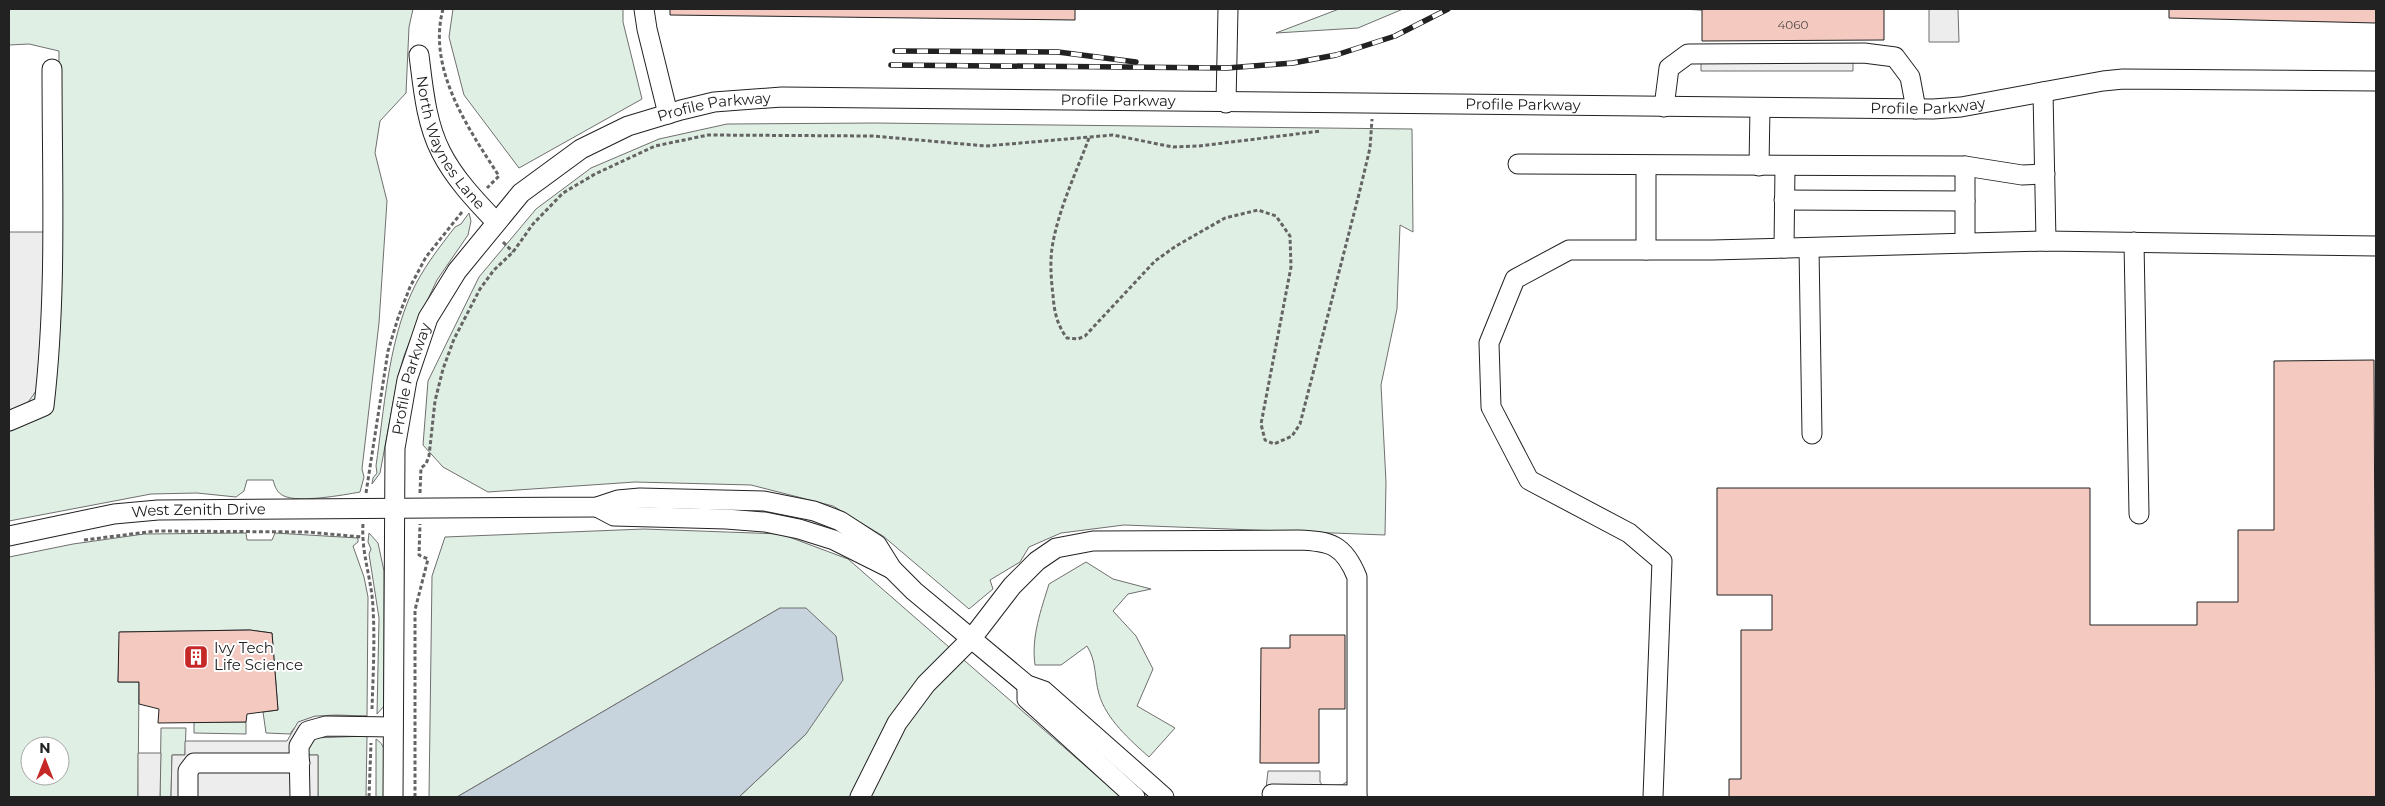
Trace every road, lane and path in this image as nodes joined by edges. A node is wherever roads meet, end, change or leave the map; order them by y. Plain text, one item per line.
1 (644, 9) edge
2 (1228, 9) edge
3 (419, 55) dead end
4 (52, 69) dead end
5 (2376, 81) edge
6 (2043, 92) junction
7 (1226, 103) junction
8 (1374, 105) junction
9 (1664, 107) junction
10 (1760, 108) junction
11 (1916, 109) junction
12 (668, 114) junction
13 (1321, 131) dead end
14 (1089, 138) junction
15 (1518, 164) dead end
16 (1646, 166) junction
17 (1759, 166) junction
18 (1964, 166) junction
19 (1785, 167) junction
20 (2045, 174) junction
21 (1784, 200) junction
22 (1965, 201) junction
23 (496, 222) junction
24 (2046, 241) junction
25 (2134, 242) junction
26 (1966, 243) junction
27 (2376, 246) edge
28 (1784, 248) junction
29 (1809, 248) junction
30 (1646, 250) junction
31 (9, 422) edge
32 (1812, 434) dead end
33 (426, 464) dead end
34 (393, 510) junction
35 (2139, 514) dead end
36 (9, 536) edge
37 (362, 537) dead end
38 (80, 541) dead end
39 (428, 559) dead end
40 (972, 638) junction
41 (1027, 685) junction
42 (393, 727) junction
43 (300, 763) junction
44 (1272, 794) dead end
45 (1357, 796) edge
46 (188, 797) edge
47 (300, 797) edge
48 (393, 797) edge
49 (415, 797) edge
50 (860, 797) edge
51 (1135, 797) edge
52 (1164, 797) edge
53 (1653, 797) edge

1 - 12 street
2 - 7 street
3 - 23 street, North Waynes Lane
4 - 31 street
5 - 6 street, Profile Parkway
6 - 11 street, Profile Parkway
6 - 20 street
7 - 8 street, Profile Parkway
7 - 12 street, Profile Parkway
8 - 9 street, Profile Parkway
8 - 14 path
9 - 10 street, Profile Parkway
9 - 11 street
10 - 11 street, Profile Parkway
10 - 17 street
12 - 23 street, Profile Parkway
13 - 14 path
14 - 33 path
15 - 16 street
16 - 17 street
16 - 30 street
17 - 19 street
18 - 19 street
18 - 20 street
18 - 22 street
19 - 21 street
20 - 24 street
21 - 22 street
21 - 28 street
22 - 26 street
23 - 34 street, Profile Parkway
24 - 25 street
24 - 26 street
25 - 27 street
25 - 35 street
26 - 29 street
28 - 29 street
28 - 30 street
29 - 32 street
30 - 53 street
34 - 36 street, West Zenith Drive
34 - 40 street, West Zenith Drive
34 - 42 street, Profile Parkway
37 - 38 path
39 - 49 path
40 - 41 street, West Zenith Drive
40 - 45 street
40 - 50 street
41 - 51 street
41 - 52 street
42 - 43 street
42 - 48 street, Profile Parkway
43 - 46 street
43 - 47 street
44 - 45 street

